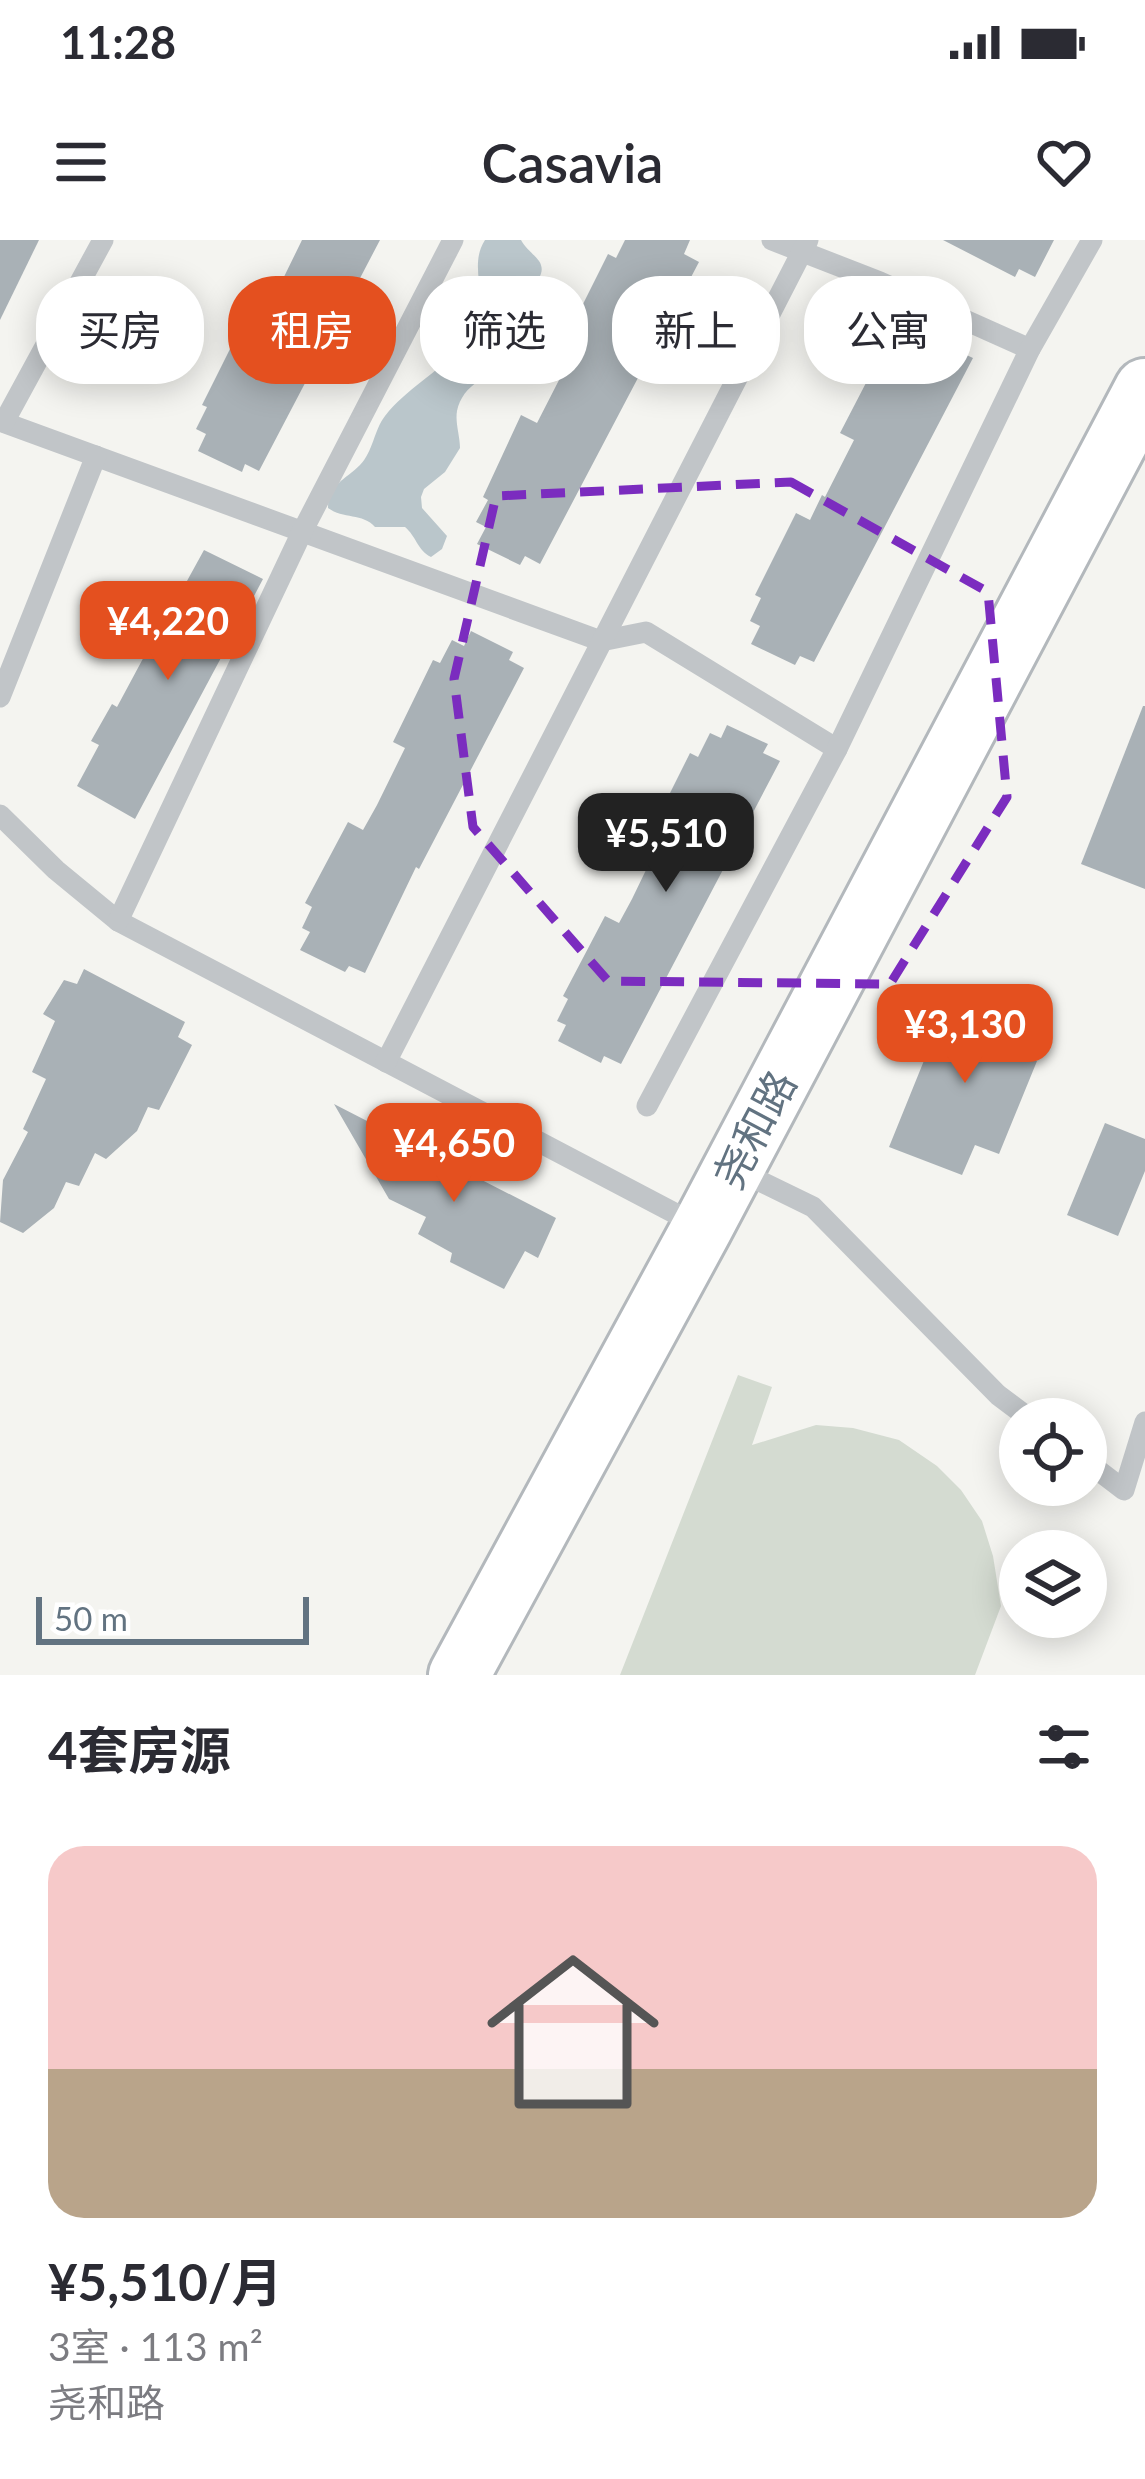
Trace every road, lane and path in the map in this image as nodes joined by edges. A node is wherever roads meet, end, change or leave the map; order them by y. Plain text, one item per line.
1 (103, 240) edge
2 (453, 240) edge
3 (772, 240) edge
4 (1092, 240) edge
5 (805, 246) edge
6 (1030, 349) junction
7 (1145, 389) edge
8 (2, 421) edge
9 (96, 456) junction
10 (302, 532) junction
11 (601, 641) junction
12 (0, 698) edge
13 (837, 749) junction
14 (0, 815) edge
15 (118, 921) junction
16 (386, 1062) junction
17 (647, 1106) dead end
18 (733, 1168) junction
19 (702, 1228) junction
20 (1002, 1398) edge
21 (1145, 1422) edge
22 (1107, 1477) edge
23 (459, 1675) edge

1 - 8 lane
2 - 10 lane
3 - 5 lane
4 - 6 lane
5 - 6 lane
5 - 11 lane
6 - 13 lane
7 - 18 main road, 尧和路
8 - 9 lane
9 - 10 lane
9 - 12 lane
10 - 11 lane
10 - 15 lane
11 - 13 lane
11 - 16 lane
13 - 17 lane
14 - 15 lane
15 - 16 lane
16 - 19 lane
18 - 19 main road, 尧和路
18 - 20 lane
19 - 23 main road, 尧和路
21 - 22 lane

